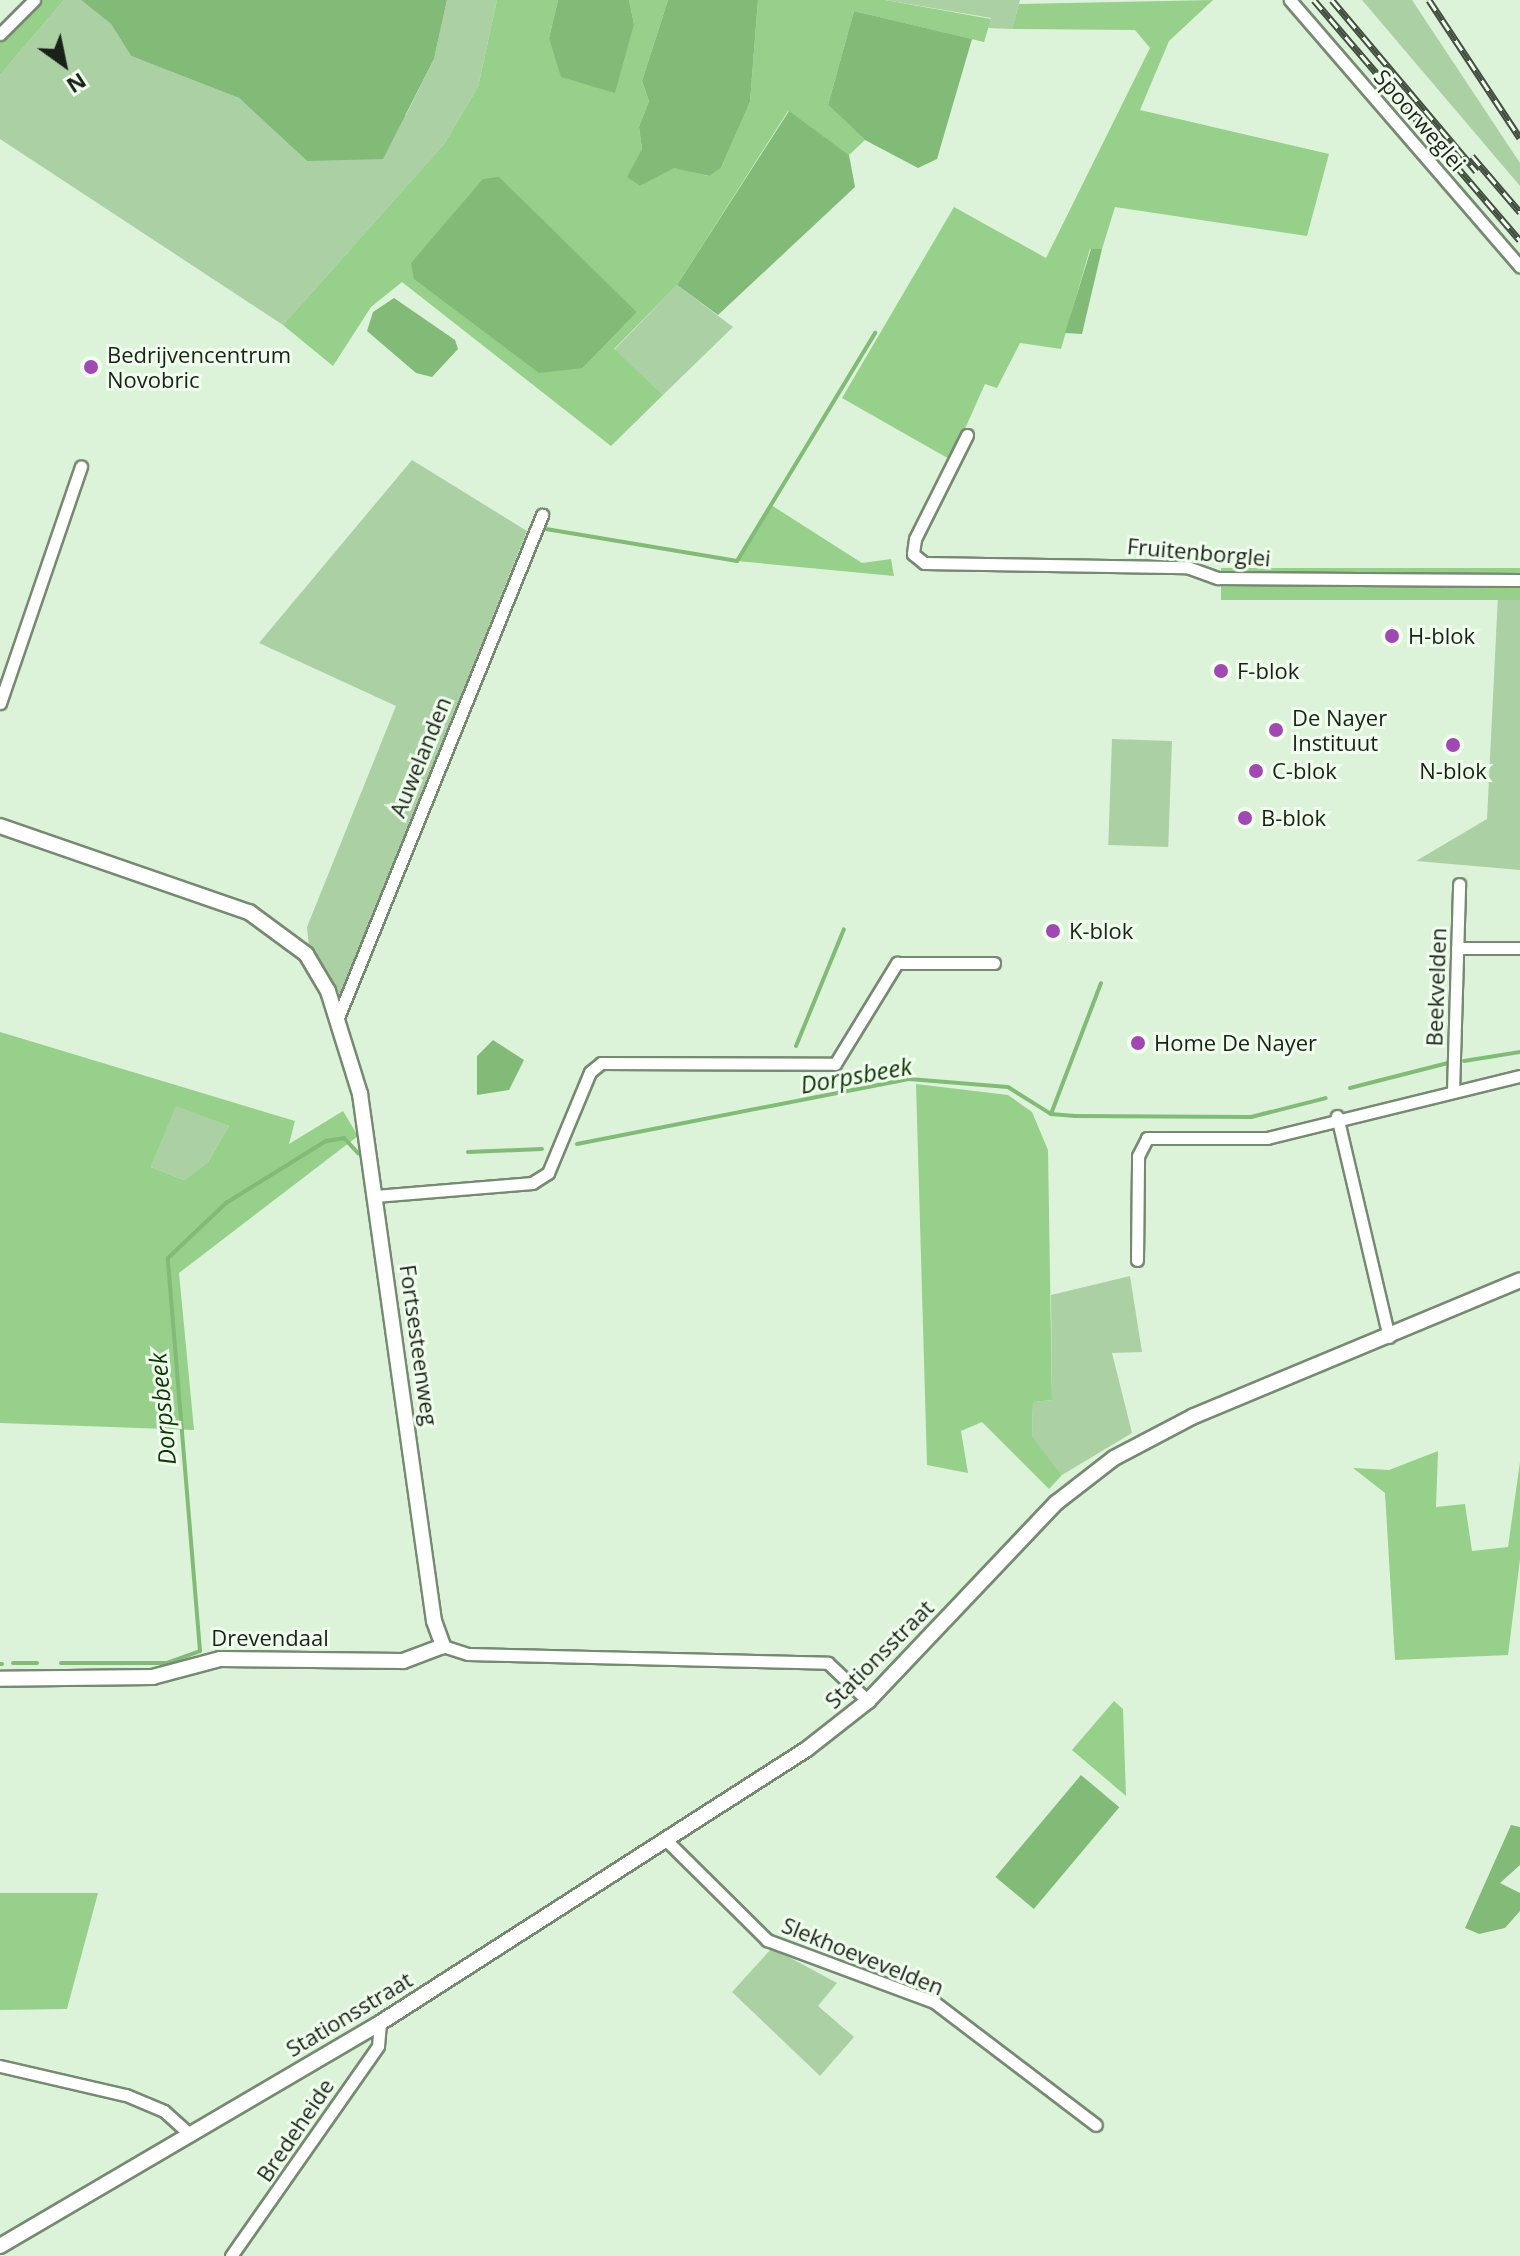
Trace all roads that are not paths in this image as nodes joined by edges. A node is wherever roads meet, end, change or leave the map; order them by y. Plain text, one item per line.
1 (34, 0) edge
2 (1290, 0) edge
3 (0, 34) edge
4 (1520, 266) edge
5 (967, 435) dead end
6 (81, 467) dead end
7 (542, 515) dead end
8 (1520, 580) edge
9 (0, 703) edge
10 (0, 826) edge
11 (1459, 884) dead end
12 (1457, 948) junction
13 (1520, 948) edge
14 (994, 963) dead end
15 (339, 1015) junction
16 (1520, 1076) edge
17 (1453, 1091) junction
18 (1337, 1116) junction
19 (375, 1196) junction
20 (1137, 1260) dead end
21 (1520, 1280) edge
22 (1389, 1337) junction
23 (443, 1646) junction
24 (0, 1679) edge
25 (868, 1701) junction
26 (665, 1839) junction
27 (380, 2023) junction
28 (0, 2066) edge
29 (1096, 2125) dead end
30 (191, 2135) junction
31 (0, 2246) edge
32 (231, 2256) edge

1 - 3 street
2 - 4 street, Spoorweglei
5 - 8 street, Fruitenborglei
6 - 9 street
7 - 15 street, Auwelanden
10 - 15 street, Fortsesteenweg
11 - 12 street, Beekvelden
12 - 13 street
12 - 17 street, Beekvelden
14 - 19 street
15 - 19 street, Fortsesteenweg
16 - 17 street
17 - 18 street
18 - 20 street
18 - 22 street
19 - 23 street, Fortsesteenweg
21 - 22 street, Stationsstraat
22 - 25 street, Stationsstraat
23 - 24 street, Drevendaal
23 - 25 street
25 - 26 street, Stationsstraat
26 - 27 street, Stationsstraat
26 - 29 street, Slekhoevevelden
27 - 30 street, Stationsstraat
27 - 32 street, Bredeheide
28 - 30 street
30 - 31 street, Stationsstraat

